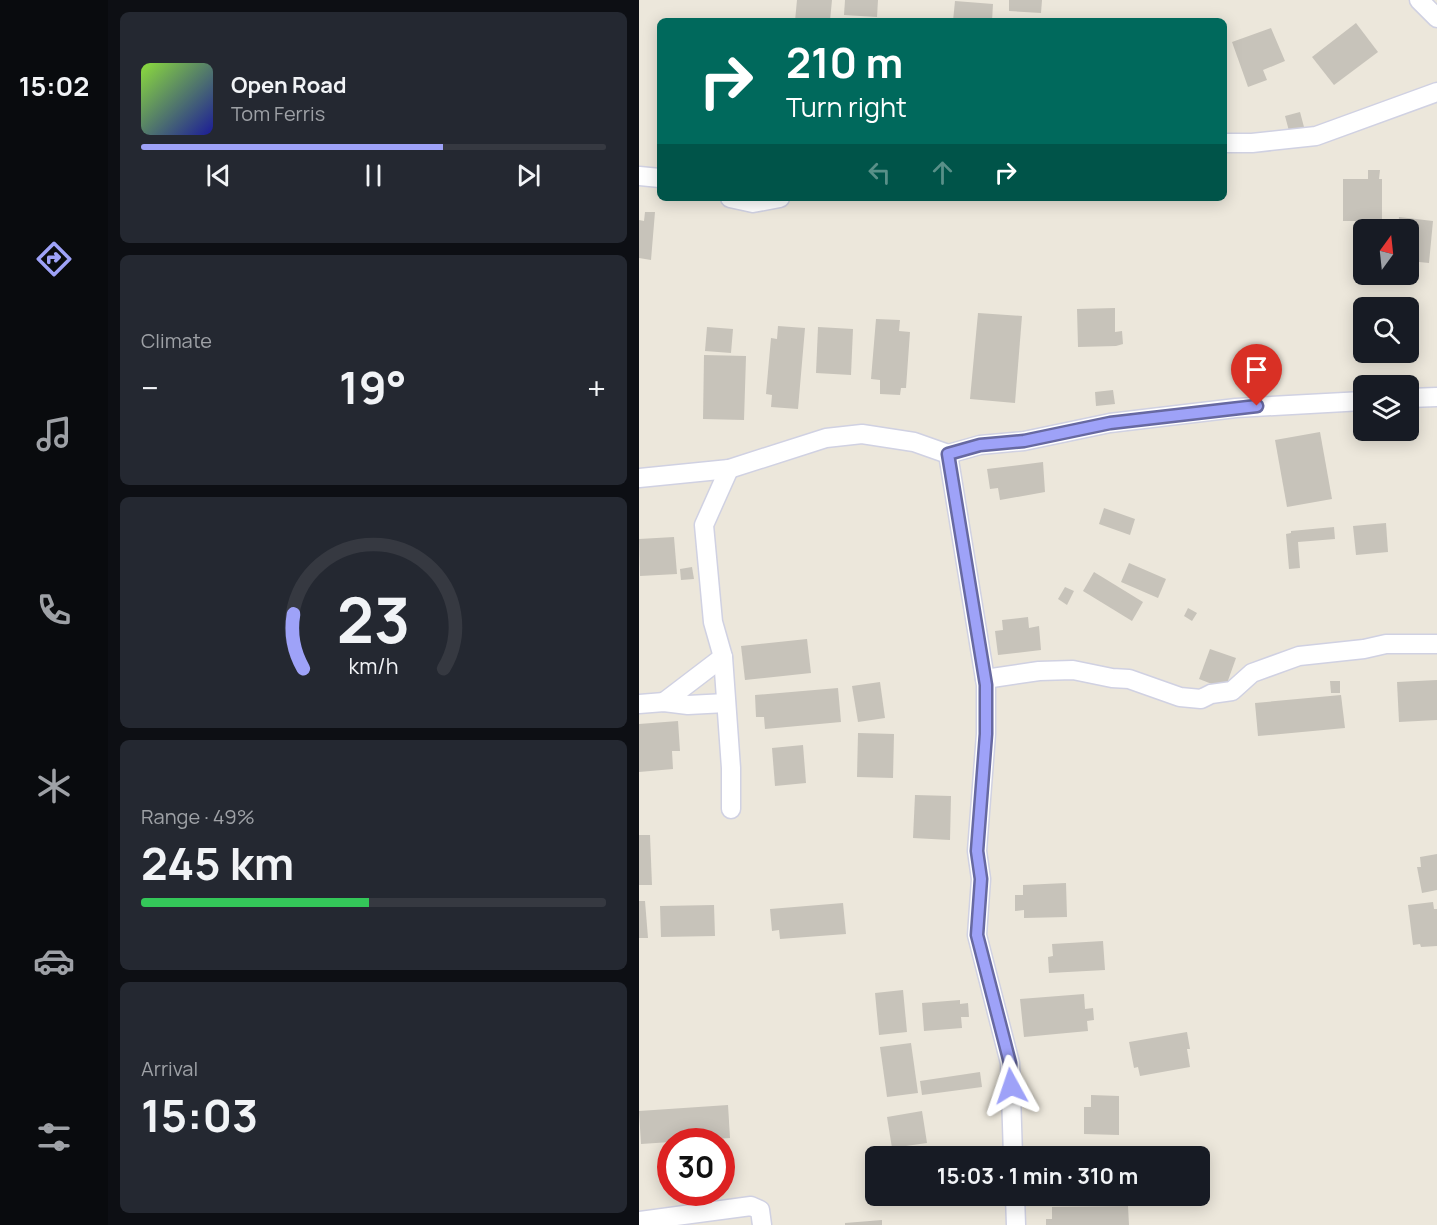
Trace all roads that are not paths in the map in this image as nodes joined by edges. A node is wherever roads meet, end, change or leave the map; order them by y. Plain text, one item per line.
1 (1419, 0) edge
2 (1437, 18) edge
3 (1437, 92) edge
4 (1227, 143) edge
5 (639, 176) edge
6 (657, 178) edge
7 (744, 201) edge
8 (764, 201) edge
9 (1437, 397) edge
10 (1419, 398) edge
11 (1353, 402) edge
12 (948, 454) junction
13 (729, 468) junction
14 (639, 478) edge
15 (1437, 644) edge
16 (723, 657) junction
17 (985, 679) junction
18 (664, 702) junction
19 (726, 703) junction
20 (639, 704) edge
21 (731, 809) dead end
22 (1013, 1146) edge
23 (1015, 1206) edge
24 (639, 1221) edge
25 (762, 1225) edge
26 (1016, 1225) edge

1 - 2 street
3 - 4 street
5 - 6 street
7 - 8 street
9 - 10 street
11 - 12 street
12 - 13 street
12 - 17 street
13 - 14 street
13 - 16 street
15 - 17 street
16 - 18 street
16 - 19 street
17 - 22 street
18 - 19 street
18 - 20 street
19 - 21 street
23 - 26 street
24 - 25 street

